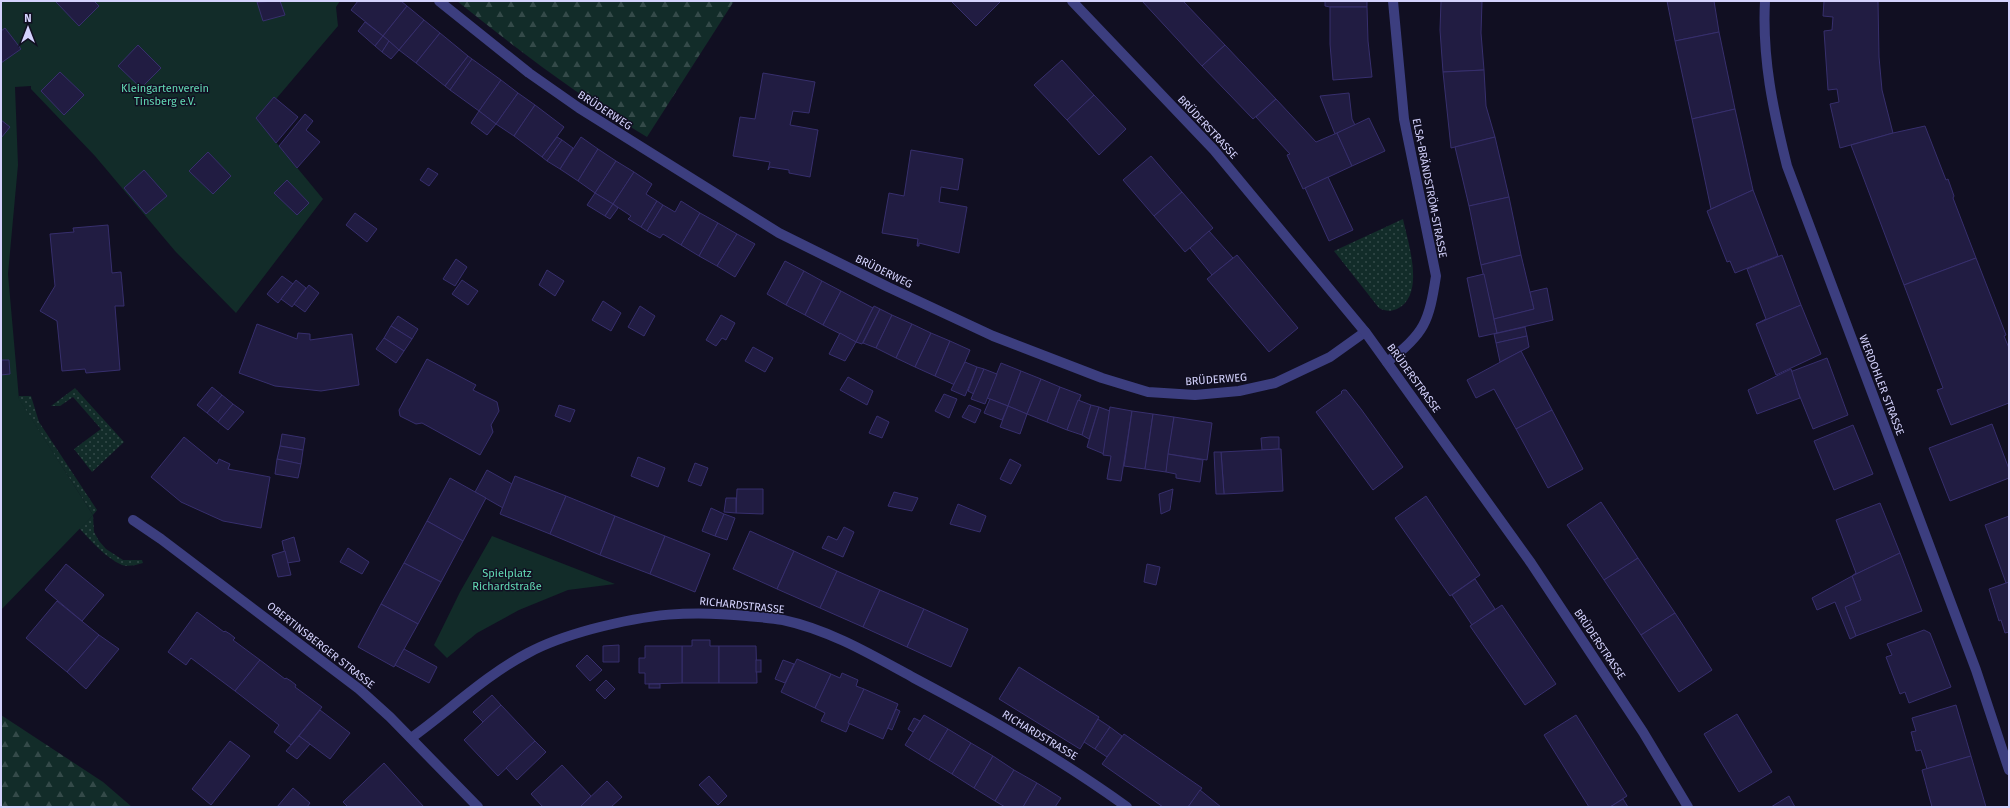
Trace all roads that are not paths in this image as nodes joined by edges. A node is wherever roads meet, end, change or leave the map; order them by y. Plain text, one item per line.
1 (439, 1) edge
2 (1072, 1) edge
3 (1393, 1) edge
4 (1765, 1) edge
5 (1365, 332) junction
6 (1387, 362) junction
7 (133, 520) dead end
8 (411, 738) junction
9 (2009, 770) edge
10 (478, 807) edge
11 (1126, 807) edge
12 (1688, 807) edge

1 - 5 street, BRÜDERWEG
2 - 5 street, BRÜDERSTRASSE
3 - 6 street, ELSA-BRÄNDSTRÖM-STRASSE
4 - 9 street, WERDOHLER STRASSE
5 - 6 street, BRÜDERSTRASSE
6 - 12 street, BRÜDERSTRASSE
7 - 8 street, OBERTINSBERGER STRASSE
8 - 10 street, OBERTINSBERGER STRASSE
8 - 11 street, RICHARDSTRASSE

